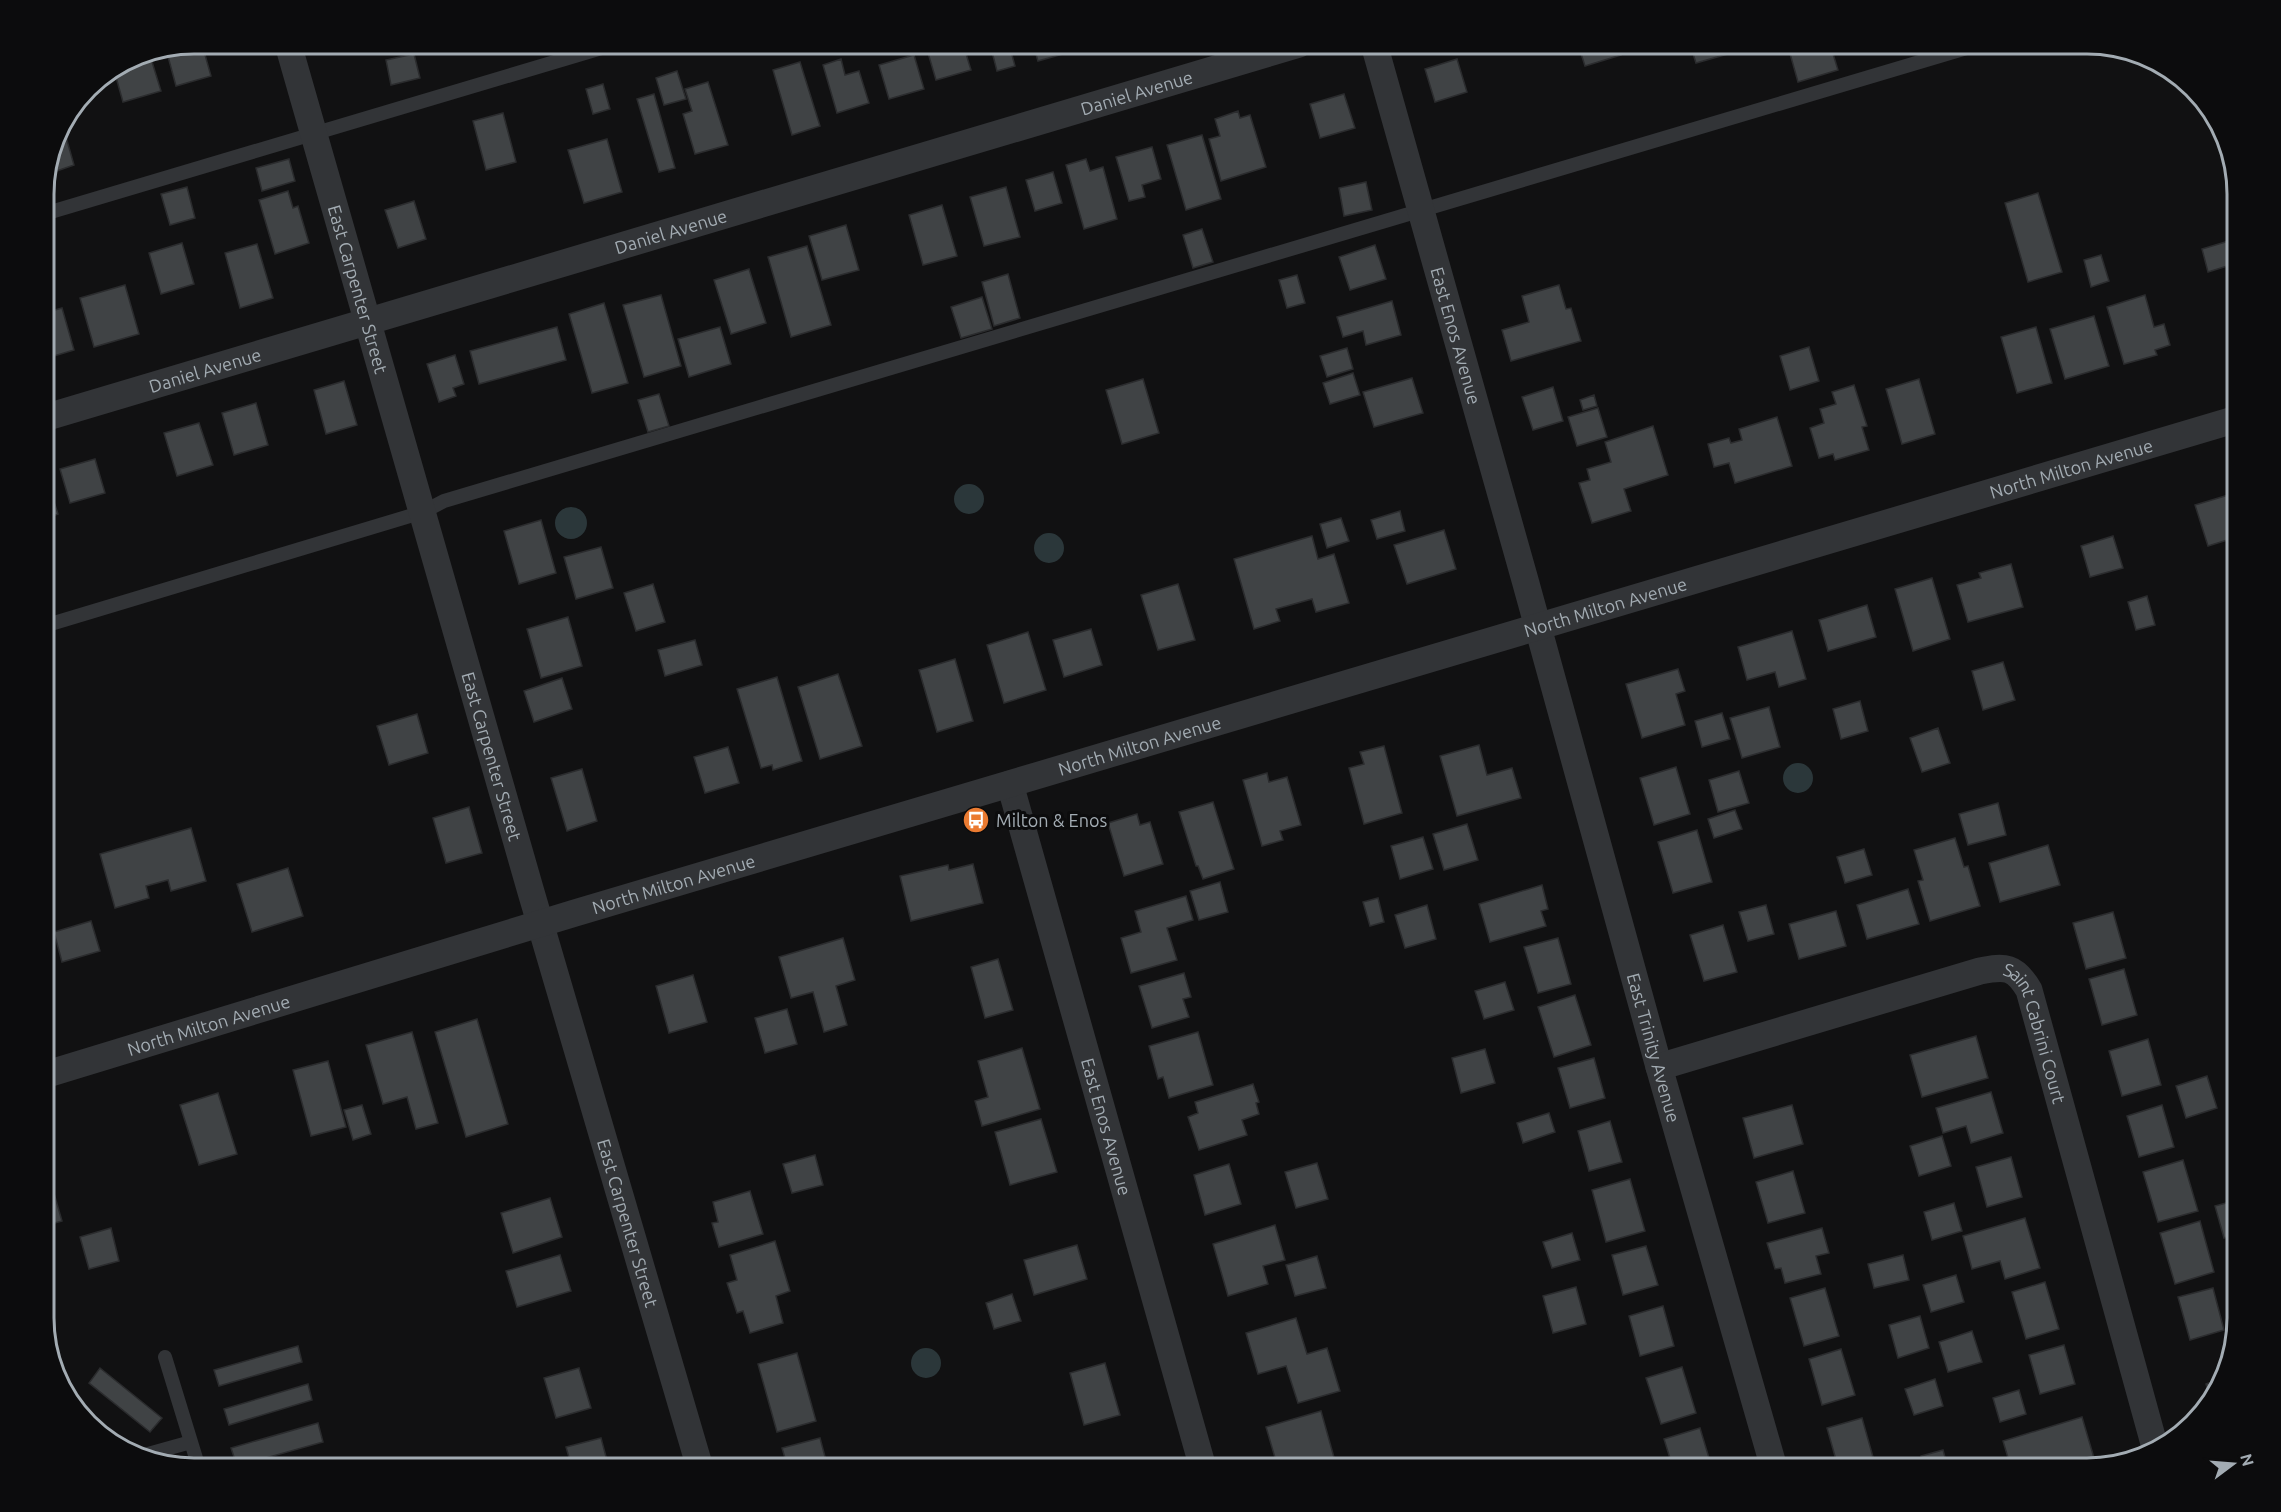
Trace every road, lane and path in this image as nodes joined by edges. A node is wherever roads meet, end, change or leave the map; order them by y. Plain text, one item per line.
1 (291, 54) edge
2 (581, 54) edge
3 (1265, 54) edge
4 (1377, 54) edge
5 (1946, 54) edge
6 (313, 134) junction
7 (1422, 210) junction
8 (54, 211) edge
9 (368, 321) junction
10 (54, 415) edge
11 (2227, 422) edge
12 (423, 513) junction
13 (54, 623) edge
14 (1538, 627) junction
15 (1010, 784) junction
16 (540, 924) junction
17 (1659, 1067) junction
18 (54, 1072) edge
19 (165, 1357) dead end
20 (2153, 1441) edge
21 (191, 1442) junction
22 (156, 1452) edge
23 (196, 1458) edge
24 (697, 1458) edge
25 (1200, 1458) edge
26 (1771, 1458) edge

1 - 6 street, East Carpenter Street
2 - 6 lane
3 - 9 street, Daniel Avenue
4 - 7 street, East Enos Avenue
5 - 7 lane
6 - 8 lane
6 - 9 street, East Carpenter Street
7 - 12 lane
7 - 14 street, East Enos Avenue
9 - 10 street, Daniel Avenue
9 - 12 street, East Carpenter Street
11 - 14 street, North Milton Avenue
12 - 13 lane
12 - 16 street, East Carpenter Street
14 - 15 street, North Milton Avenue
14 - 17 street, East Trinity Avenue
15 - 16 street, North Milton Avenue
15 - 25 street, East Enos Avenue
16 - 18 street, North Milton Avenue
16 - 24 street, East Carpenter Street
17 - 20 street, Saint Cabrini Court
17 - 26 street, East Trinity Avenue
19 - 21 lane
21 - 22 lane
21 - 23 lane

